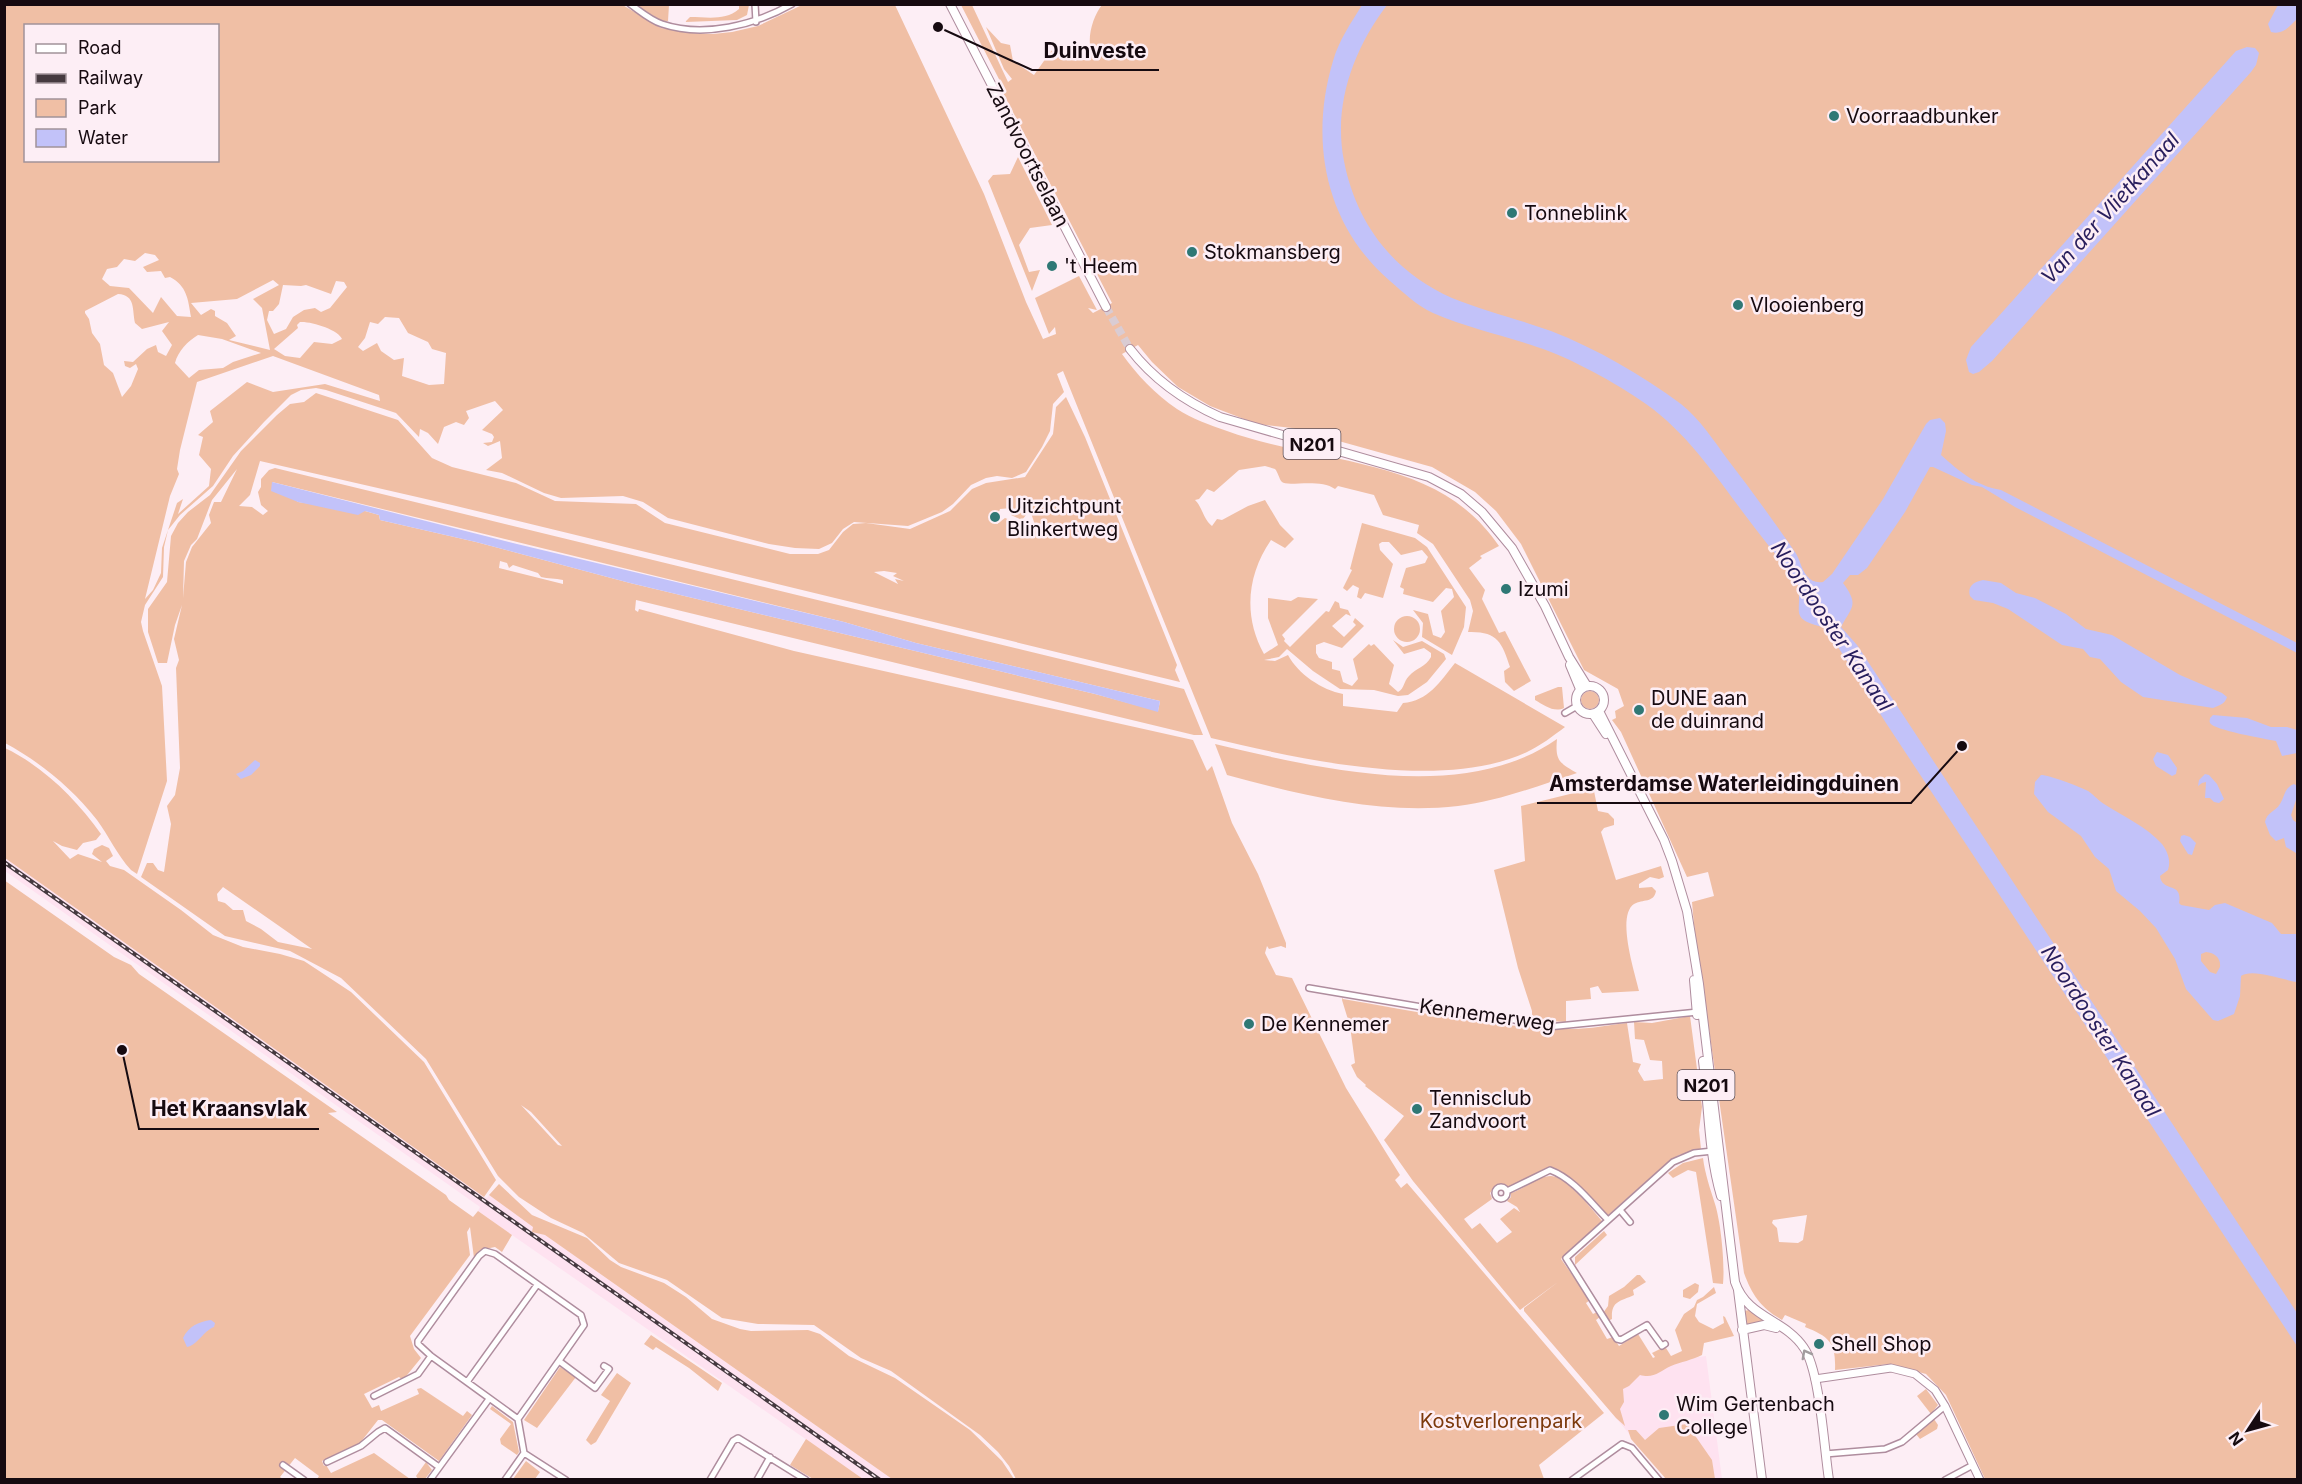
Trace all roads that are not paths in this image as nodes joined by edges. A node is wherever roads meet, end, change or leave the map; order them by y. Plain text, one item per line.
1 (630, 4) edge
2 (754, 4) edge
3 (792, 4) edge
4 (950, 4) edge
5 (756, 22) junction
6 (1106, 307) tunnel mouth
7 (1130, 349) tunnel mouth
8 (1584, 688) junction
9 (1577, 706) junction
10 (1596, 712) junction
11 (1565, 713) dead end
12 (1309, 988) dead end
13 (1700, 1012) junction
14 (1716, 1150) junction
15 (1507, 1191) dead end
16 (1620, 1210) junction
17 (1608, 1220) junction
18 (1630, 1222) dead end
19 (537, 1285) junction
20 (1738, 1290) junction
21 (1742, 1330) junction
22 (1789, 1333) junction
23 (1665, 1344) dead end
24 (431, 1356) junction
25 (560, 1362) junction
26 (604, 1365) dead end
27 (1815, 1379) junction
28 (467, 1382) junction
29 (374, 1396) dead end
30 (489, 1399) junction
31 (1945, 1406) junction
32 (518, 1419) junction
33 (524, 1453) junction
34 (1825, 1454) junction
35 (770, 1457) junction
36 (327, 1462) dead end
37 (1974, 1465) junction
38 (283, 1466) dead end
39 (439, 1467) junction
40 (304, 1479) edge
41 (430, 1479) edge
42 (505, 1479) edge
43 (566, 1479) edge
44 (710, 1479) edge
45 (757, 1479) edge
46 (806, 1479) edge
47 (1572, 1479) edge
48 (1659, 1479) edge
49 (1762, 1479) edge
50 (1828, 1479) edge
51 (1945, 1479) edge
52 (1980, 1479) edge

1 - 5 street
2 - 5 street
3 - 5 street
4 - 6 main road, Zandvoortselaan
7 - 8 main road, N201
8 - 9 main road
8 - 10 main road, N201
9 - 10 main road
9 - 11 street
10 - 13 main road, N201
12 - 13 street, Kennemerweg
13 - 14 main road, N201
14 - 16 street
14 - 20 main road, N201
15 - 17 street
16 - 17 street
16 - 18 street
17 - 23 street
19 - 24 street
19 - 25 street
19 - 28 street
20 - 21 main road, N201
20 - 22 main road, N201
21 - 22 main road
21 - 49 main road, N201
27 -> 22 main road, N201
24 - 28 street
24 - 29 street
25 - 26 street
25 - 32 street
27 - 31 street
27 - 34 main road, N201
28 - 30 street
30 - 32 street
30 - 39 street
31 - 34 street
31 - 37 street
32 - 33 street
33 - 42 street
33 - 43 street
34 - 50 main road, N201
35 - 44 street
35 - 45 street
35 - 46 street
36 - 39 street
37 - 51 street
37 - 52 street
38 - 40 street
39 - 41 street
47 - 48 street

